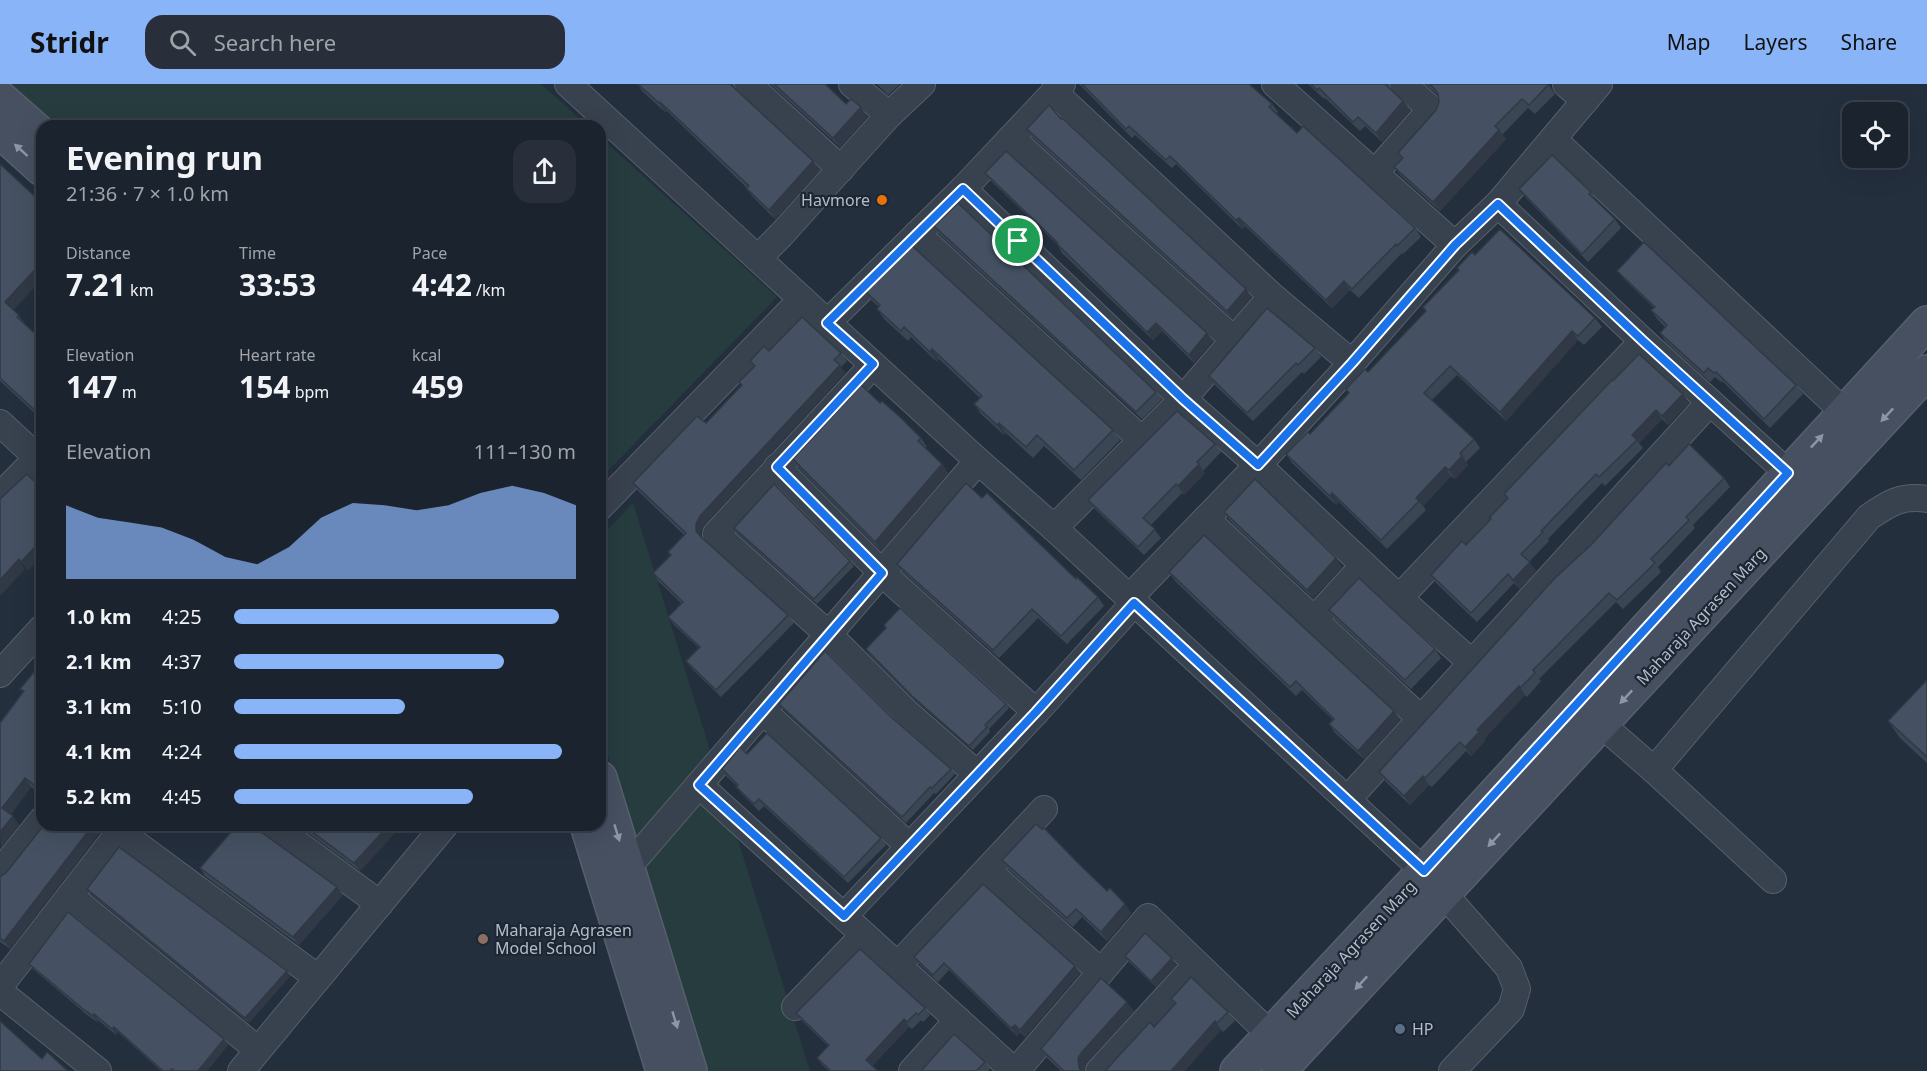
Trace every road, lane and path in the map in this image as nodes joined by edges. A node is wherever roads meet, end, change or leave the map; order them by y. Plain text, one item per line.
1 (568, 84) edge
2 (748, 84) edge
3 (852, 84) edge
4 (921, 84) edge
5 (1275, 84) edge
6 (1403, 84) edge
7 (1566, 84) edge
8 (1058, 88) edge
9 (1592, 93) edge
10 (0, 98) edge
11 (889, 116) junction
12 (36, 130) edge
13 (0, 131) edge
14 (1011, 138) junction
15 (1553, 139) junction
16 (36, 164) edge
17 (841, 169) junction
18 (1375, 173) junction
19 (963, 189) junction
20 (1498, 204) junction
21 (917, 234) junction
22 (1455, 245) junction
23 (758, 258) junction
24 (1272, 296) junction
25 (802, 299) junction
26 (827, 323) junction
27 (1234, 340) junction
28 (1643, 341) junction
29 (1352, 363) junction
30 (873, 364) junction
31 (1916, 368) edge
32 (1183, 399) junction
33 (1710, 402) junction
34 (1844, 412) junction
35 (0, 423) edge
36 (1142, 440) junction
37 (36, 454) edge
38 (978, 461) junction
39 (36, 462) edge
40 (1258, 465) junction
41 (777, 467) junction
42 (1788, 473) junction
43 (0, 496) edge
44 (1927, 499) edge
45 (606, 501) edge
46 (1206, 519) junction
47 (1054, 528) junction
48 (1364, 565) junction
49 (882, 573) junction
50 (1399, 598) junction
51 (1131, 600) junction
52 (1314, 620) junction
53 (828, 634) junction
54 (36, 635) edge
55 (1471, 662) junction
56 (0, 675) edge
57 (763, 711) junction
58 (1036, 712) junction
59 (1420, 718) junction
60 (1601, 724) junction
61 (1654, 770) junction
62 (977, 774) junction
63 (699, 785) junction
64 (606, 797) edge
65 (1347, 800) junction
66 (1044, 809) dead end
67 (36, 827) edge
68 (120, 831) edge
69 (126, 831) edge
70 (280, 831) edge
71 (436, 831) edge
72 (589, 831) edge
73 (909, 846) junction
74 (628, 867) junction
75 (987, 870) junction
76 (0, 872) edge
77 (1773, 880) dead end
78 (1434, 882) junction
79 (70, 896) junction
80 (380, 904) junction
81 (844, 916) junction
82 (864, 935) junction
83 (1197, 964) junction
84 (898, 965) junction
85 (1101, 972) junction
86 (318, 978) junction
87 (0, 986) edge
88 (0, 992) edge
89 (795, 1007) dead end
90 (958, 1020) junction
91 (1271, 1035) junction
92 (258, 1050) junction
93 (1011, 1070) edge
94 (98, 1071) edge
95 (242, 1071) edge
96 (663, 1071) edge
97 (690, 1071) edge
98 (912, 1071) edge
99 (1099, 1071) edge
100 (1237, 1071) edge
101 (1279, 1071) edge
102 (1452, 1071) edge

1 - 23 street
2 - 17 street
3 - 11 street
4 - 11 street
5 - 18 street
6 - 18 street
7 - 9 street
8 - 14 street
8 - 24 street
9 - 15 street
10 - 12 street
11 - 17 street
16 -> 13 street
14 - 19 street
14 - 27 street
15 - 20 street
15 - 34 street
17 - 23 street
18 - 22 street
19 - 21 street
19 - 32 street
20 - 22 street
20 - 28 street
21 - 26 street
21 - 36 street
22 - 29 street
23 - 25 street
24 - 27 street
24 - 29 street
25 - 26 street
25 - 45 street
26 - 30 street
27 - 32 street
28 - 33 street
28 - 50 street
29 - 40 street
30 - 38 street
30 - 41 street
31 - 34 street, Maharaja Agrasen Marg
31 -> 60 street, Maharaja Agrasen Marg
32 - 36 street
32 - 40 street
33 - 42 street
33 - 55 street
42 -> 34 street, Maharaja Agrasen Marg
35 - 37 street
36 - 47 street
38 - 47 street
38 - 49 street
39 - 43 street
40 - 46 street
40 - 48 street
41 - 49 street
41 - 53 street
42 - 78 street, Maharaja Agrasen Marg
44 - 61 street
46 - 51 street
46 - 52 street
47 - 51 street
48 - 50 street
48 - 52 street
49 - 53 street
49 - 58 street
50 - 55 street
51 - 58 street
51 - 65 street
52 - 59 street
53 - 57 street
53 - 62 street
54 - 56 street
55 - 59 street
57 - 63 street
57 - 73 street
58 - 62 street
59 - 65 street
60 - 61 street
60 -> 78 street, Maharaja Agrasen Marg
61 - 77 street
62 - 73 street
63 - 74 street
63 - 81 street
64 -> 74 street
65 - 78 street
66 - 75 street
67 - 76 street
68 - 79 street
69 - 86 street
70 - 80 street
71 - 80 street
72 - 96 street
73 - 81 street
74 -> 97 street
75 - 84 street
75 - 85 street
78 - 91 street, Maharaja Agrasen Marg
78 -> 101 street, Maharaja Agrasen Marg
78 - 102 street
79 - 87 street
79 - 92 street
80 - 86 street
81 - 82 street
82 - 84 street
82 - 89 street
83 - 85 street
83 - 91 street
83 - 99 street
84 - 90 street
85 - 93 street
86 - 92 street
88 - 94 street
90 - 93 street
90 - 98 street
91 - 100 street, Maharaja Agrasen Marg
92 - 95 street

